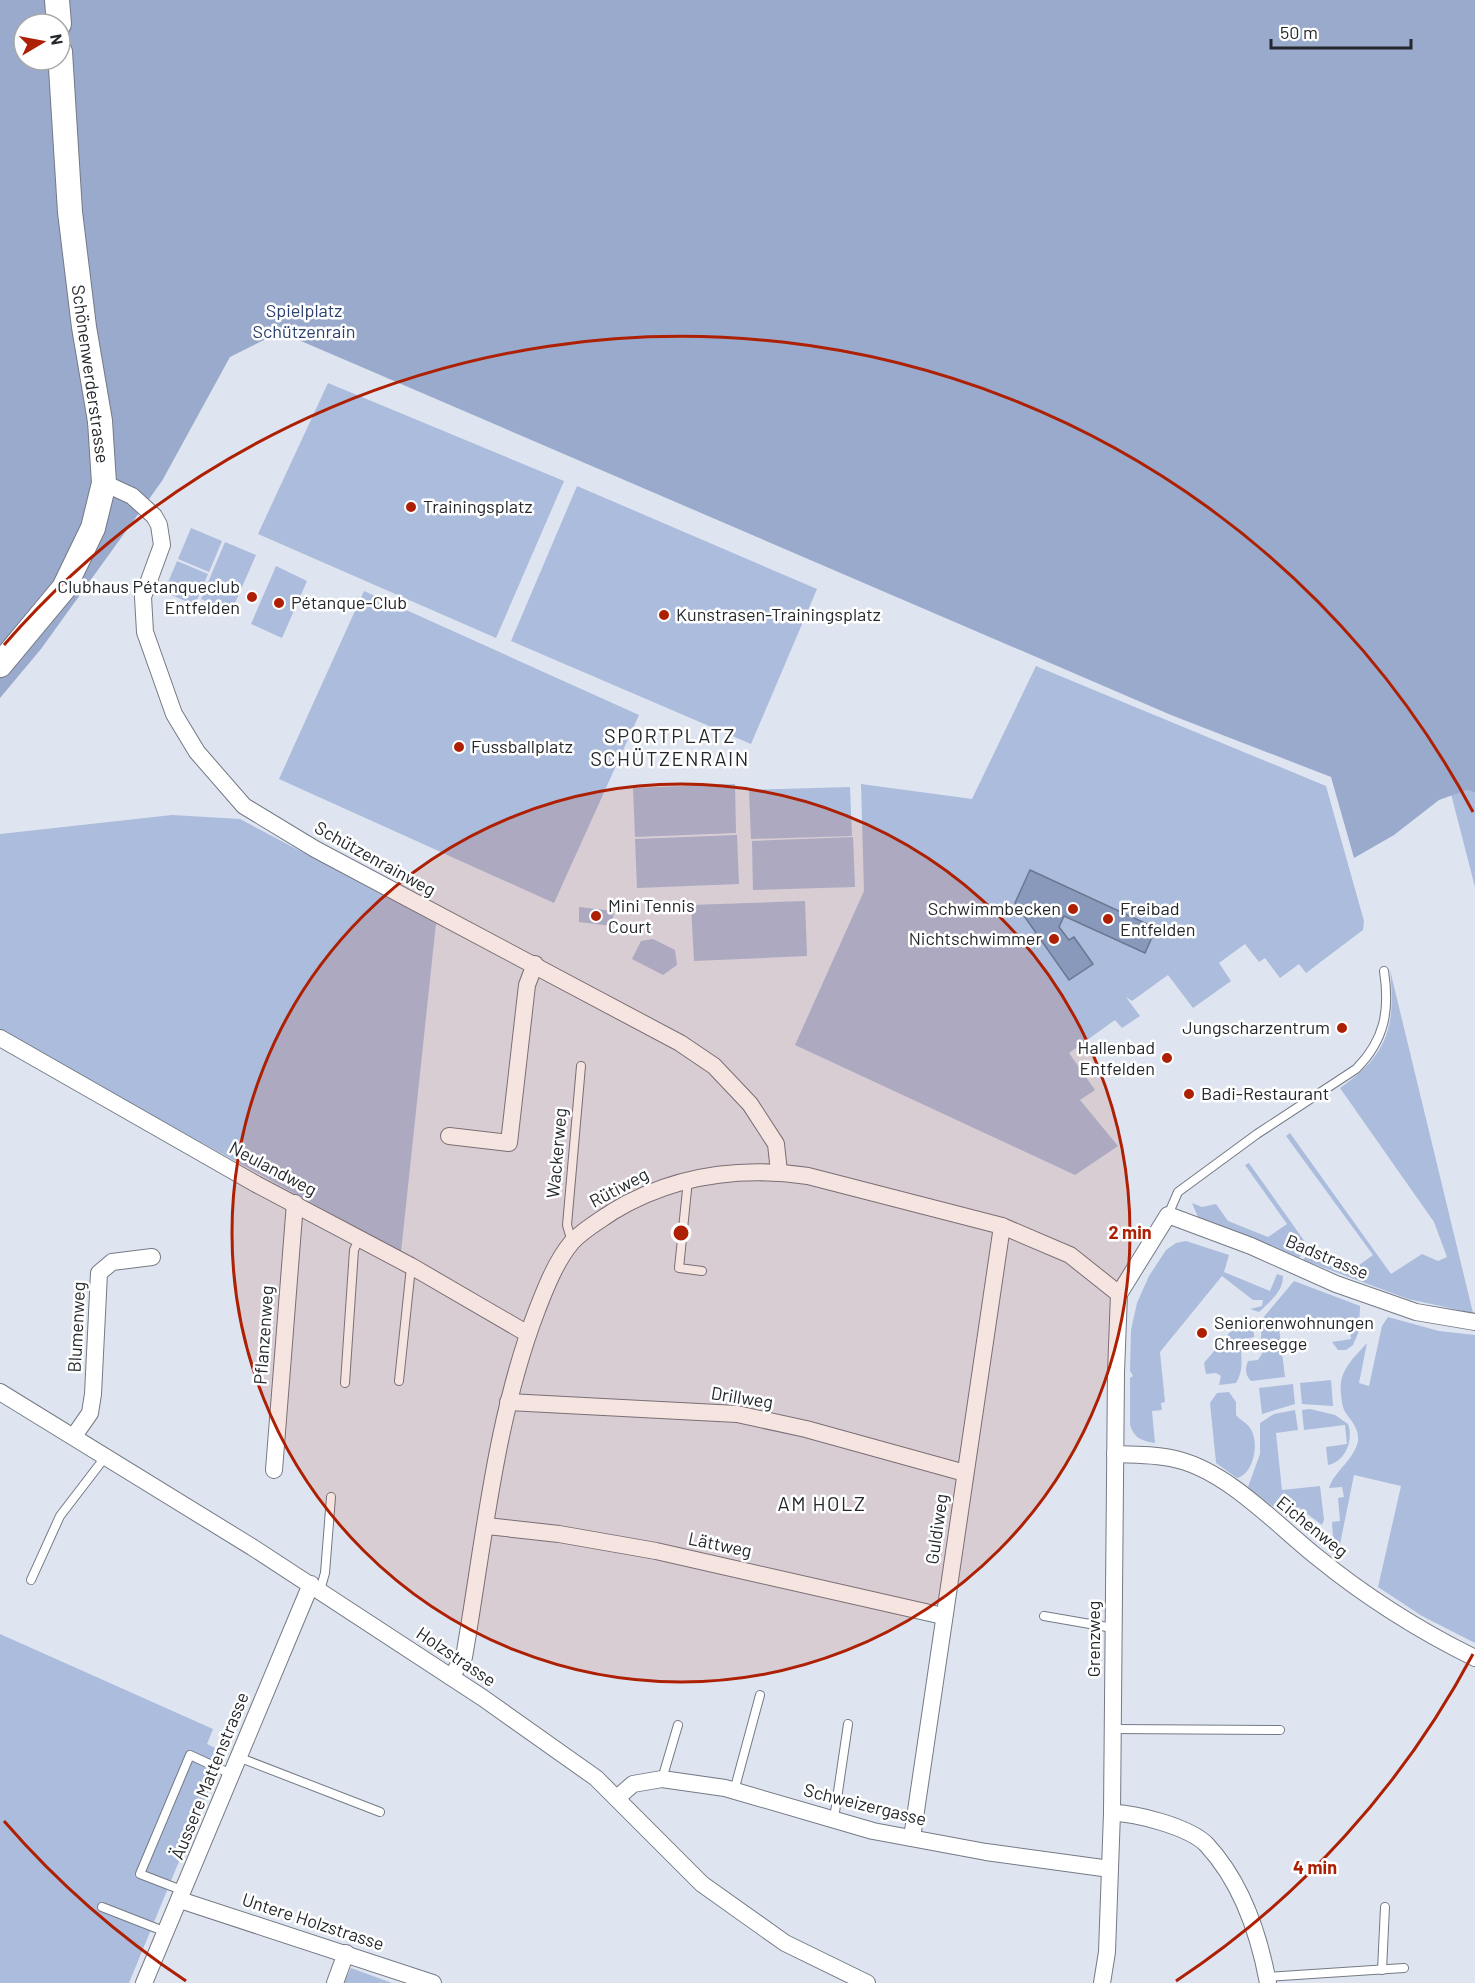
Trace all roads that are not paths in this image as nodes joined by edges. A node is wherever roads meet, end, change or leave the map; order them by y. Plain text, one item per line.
1 (61, 72) edge
2 (104, 483) junction
3 (0, 665) edge
4 (535, 964) junction
5 (1384, 971) dead end
6 (0, 1038) edge
7 (581, 1066) dead end
8 (449, 1136) dead end
9 (779, 1172) junction
10 (688, 1179) junction
11 (296, 1203) junction
12 (1168, 1215) junction
13 (1002, 1226) junction
14 (359, 1239) junction
15 (572, 1242) junction
16 (152, 1257) dead end
17 (411, 1266) junction
18 (702, 1271) dead end
19 (1119, 1294) junction
20 (1475, 1322) edge
21 (528, 1334) junction
22 (399, 1381) dead end
23 (345, 1383) dead end
24 (0, 1392) edge
25 (508, 1402) junction
26 (74, 1436) junction
27 (1115, 1454) junction
28 (107, 1456) junction
29 (274, 1470) dead end
30 (965, 1473) junction
31 (331, 1497) dead end
32 (486, 1526) junction
33 (32, 1580) dead end
34 (315, 1587) junction
35 (943, 1616) junction
36 (1044, 1616) dead end
37 (1113, 1629) junction
38 (1475, 1658) edge
39 (451, 1677) junction
40 (760, 1695) dead end
41 (848, 1724) dead end
42 (678, 1725) dead end
43 (1113, 1729) junction
44 (1280, 1730) dead end
45 (238, 1757) junction
46 (231, 1774) junction
47 (662, 1779) junction
48 (734, 1791) junction
49 (616, 1798) junction
50 (380, 1812) dead end
51 (1112, 1813) junction
52 (834, 1819) junction
53 (912, 1838) junction
54 (1110, 1869) junction
55 (182, 1895) junction
56 (102, 1907) dead end
57 (1385, 1907) dead end
58 (166, 1932) junction
59 (346, 1953) junction
60 (1404, 1968) dead end
61 (1382, 1970) junction
62 (1267, 1980) edge
63 (144, 1983) edge
64 (335, 1983) edge
65 (433, 1983) edge
66 (867, 1983) edge
67 (1102, 1983) edge

1 - 2 street, Schönenwerderstrasse
2 - 3 street, Schönenwerderstrasse
2 - 4 street, Schützenrainweg
4 - 8 street
4 - 9 street, Schützenrainweg
5 - 12 lane
6 - 11 street, Neulandweg
7 - 15 lane, Wackerweg
9 - 10 street, Rütiweg
9 - 13 street, Rütiweg
10 - 15 street, Rütiweg
10 - 18 lane
11 - 14 street, Neulandweg
11 - 29 street, Pflanzenweg
12 - 19 street
12 - 20 street, Badstrasse
13 - 19 street, Rütiweg
13 - 30 street, Guldiweg
14 - 17 street, Neulandweg
14 - 23 lane
15 - 21 street, Rütiweg
16 - 26 street, Blumenweg
17 - 21 street, Neulandweg
17 - 22 lane
19 - 27 street, Grenzweg
21 - 25 street, Rütiweg
24 - 26 street, Holzstrasse
25 - 30 street, Drillweg
25 - 32 street, Rütiweg
26 - 28 street, Holzstrasse
27 - 37 street, Grenzweg
27 - 38 street, Eichenweg
28 - 33 lane
28 - 34 street, Holzstrasse
30 - 35 street, Guldiweg
31 - 34 lane
32 - 35 street, Lättweg
32 - 39 street, Rütiweg
34 - 39 street, Holzstrasse
34 - 45 street, Äussere Mattenstrasse
35 - 53 street, Guldiweg
36 - 37 lane
37 - 43 street, Grenzweg
39 - 49 street, Holzstrasse
40 - 48 lane
41 - 52 lane
42 - 47 lane
43 - 44 lane
43 - 51 street, Grenzweg
45 - 46 street, Äussere Mattenstrasse
45 - 50 lane
46 - 55 street, Äussere Mattenstrasse
46 - 55 lane
47 - 48 street, Schweizergasse
47 - 49 street, Schweizergasse
48 - 52 street, Schweizergasse
49 - 66 street, Holzstrasse
51 - 54 street, Grenzweg
51 - 62 street
52 - 53 street, Schweizergasse
53 - 54 street, Schweizergasse
54 - 67 street, Grenzweg
55 - 58 street, Äussere Mattenstrasse
55 - 59 street, Untere Holzstrasse
56 - 58 lane
57 - 61 lane
58 - 63 street, Äussere Mattenstrasse
59 - 64 street
59 - 65 street, Untere Holzstrasse
60 - 61 lane
61 - 62 lane

